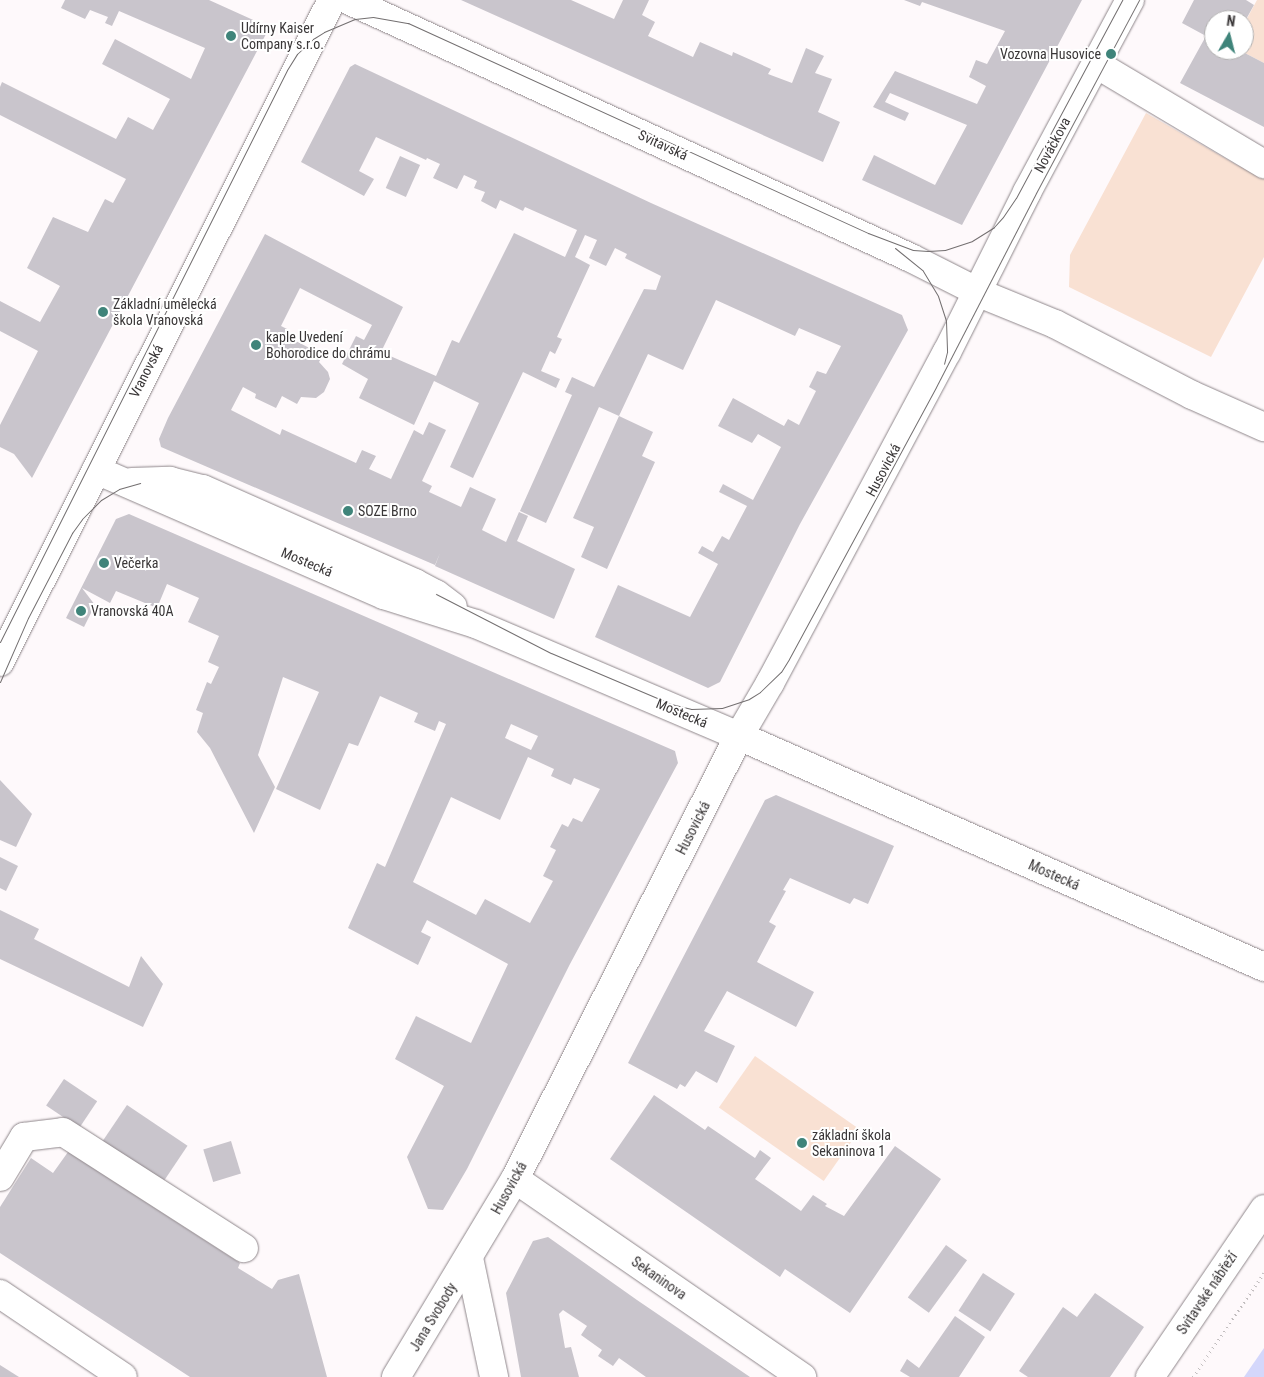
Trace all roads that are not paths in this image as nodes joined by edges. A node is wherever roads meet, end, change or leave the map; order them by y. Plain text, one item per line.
1 (332, 0) edge
2 (348, 0) edge
3 (1130, 0) edge
4 (1096, 64) junction
5 (1264, 164) edge
6 (978, 292) junction
7 (1264, 427) edge
8 (107, 475) junction
9 (0, 662) edge
10 (739, 736) junction
11 (1264, 967) edge
12 (0, 1177) edge
13 (515, 1179) junction
14 (1264, 1210) edge
15 (244, 1248) dead end
16 (469, 1258) junction
17 (0, 1294) edge
18 (123, 1377) edge
19 (396, 1377) edge
20 (494, 1377) edge
21 (802, 1377) edge
22 (1150, 1377) edge

1 - 8 street, Vranovská
2 - 6 street, Svitavská
3 - 4 street, Nováčkova
4 - 5 street
4 - 6 street, Nováčkova
6 - 7 street, Svitavská
6 - 10 street, Husovická
8 - 9 street, Vranovská
8 - 10 street, Mostecká
10 - 11 street, Mostecká
10 - 13 street, Husovická
12 - 15 street
13 - 16 street, Husovická
13 - 21 street, Sekaninova
14 - 22 street, Svitavské nábřeží
16 - 19 street, Jana Svobody
16 - 20 street
17 - 18 street

